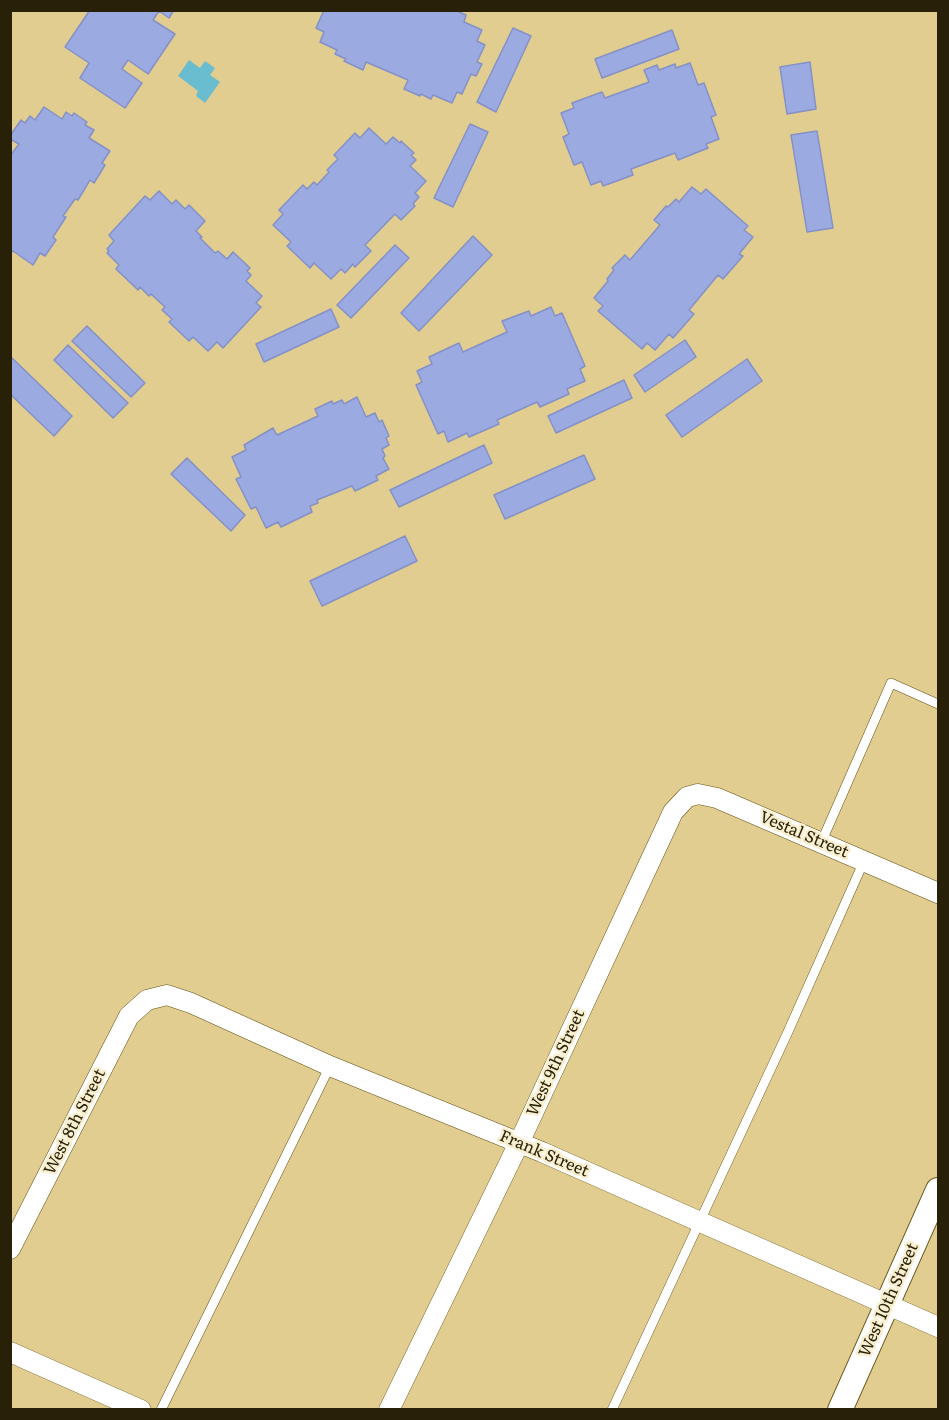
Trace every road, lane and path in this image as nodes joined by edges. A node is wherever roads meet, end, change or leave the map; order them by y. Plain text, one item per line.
1 (939, 704) edge
2 (673, 812) joint
3 (821, 843) junction
4 (864, 861) junction
5 (939, 893) edge
6 (147, 1000) joint
7 (330, 1066) junction
8 (519, 1143) junction
9 (939, 1190) edge
10 (699, 1221) junction
11 (10, 1249) edge
12 (888, 1304) junction
13 (939, 1327) edge
14 (10, 1352) edge
15 (141, 1410) edge
16 (160, 1410) edge
17 (389, 1410) edge
18 (612, 1410) edge
19 (840, 1410) edge

1 - 3 lane
2 - 3 street, Vestal Street
2 - 8 street, West 9th Street
3 - 4 street, Vestal Street
4 - 5 street, Vestal Street
4 - 10 lane
6 - 7 street, Frank Street
6 - 11 street, West 8th Street
7 - 8 street, Frank Street
7 - 16 lane
8 - 10 street, Frank Street
8 - 17 street, West 9th Street
9 - 12 street, West 10th Street
10 - 12 street, Frank Street
10 - 18 lane
12 - 13 street, Frank Street
12 - 19 street, West 10th Street
14 - 15 street

